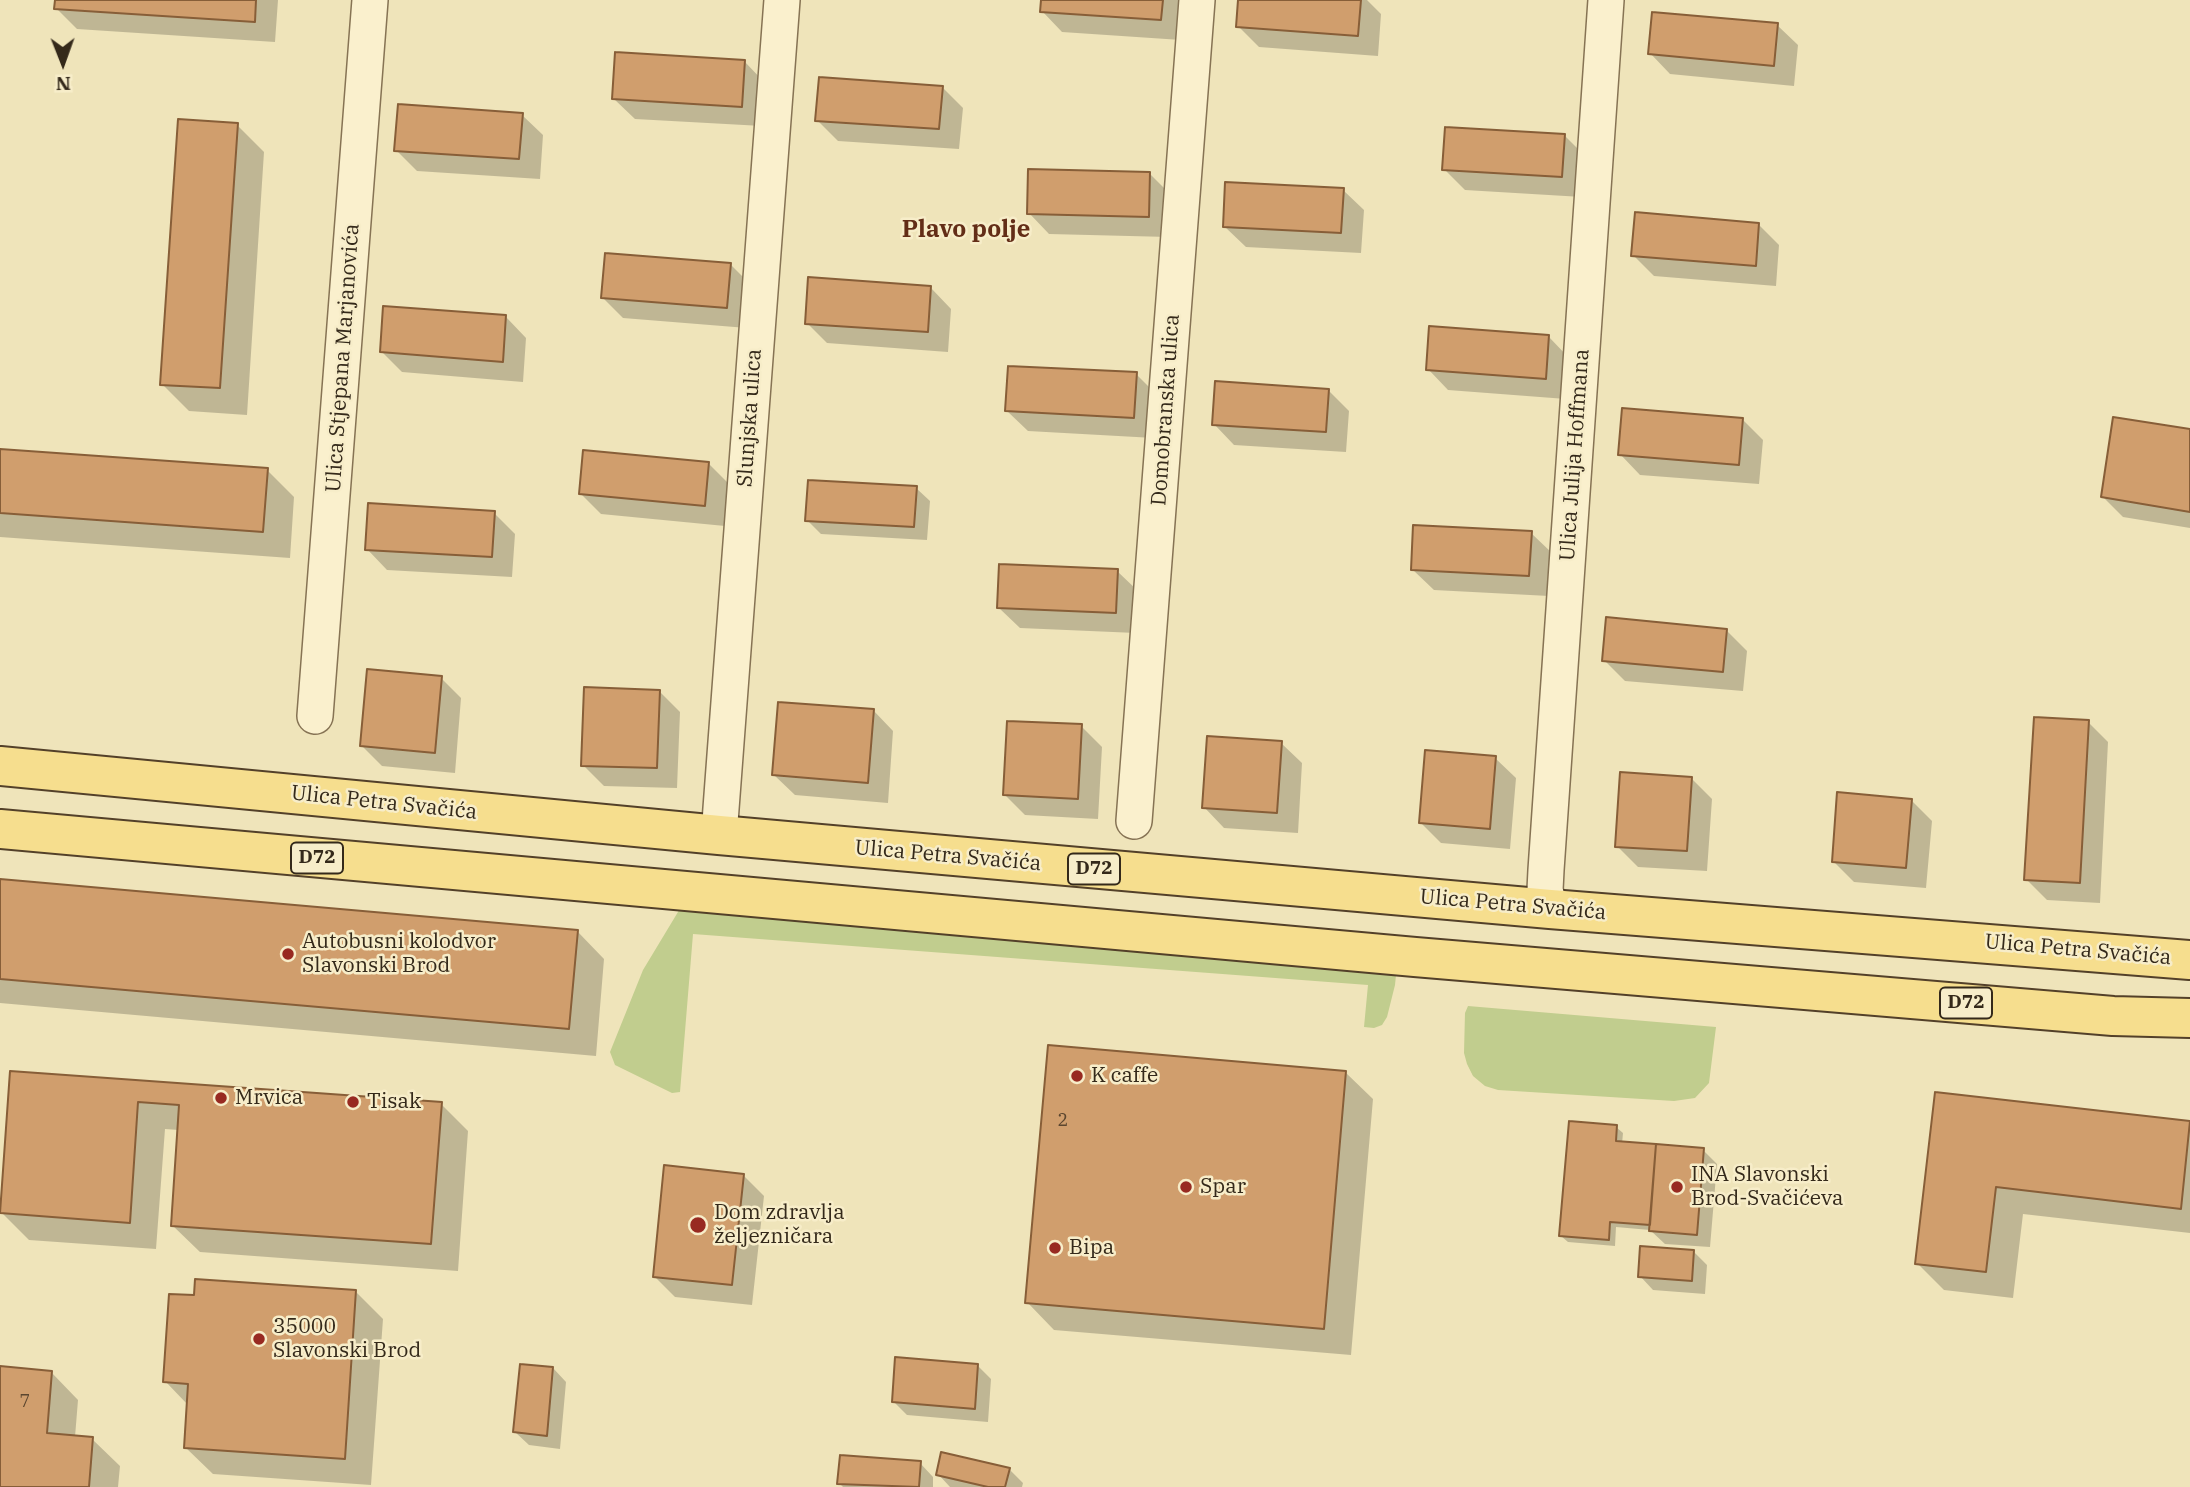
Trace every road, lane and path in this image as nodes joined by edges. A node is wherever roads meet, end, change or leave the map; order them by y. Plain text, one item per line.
1 (370, 0) edge
2 (782, 0) edge
3 (1197, 0) edge
4 (1606, 0) edge
5 (315, 716) dead end
6 (0, 766) edge
7 (1134, 821) dead end
8 (0, 829) edge
9 (719, 835) junction
10 (1550, 909) junction
11 (2190, 960) edge
12 (2190, 1018) edge

1 - 5 street, Ulica Stjepana Marjanovića
2 - 9 street, Slunjska ulica
3 - 7 street, Domobranska ulica
4 - 10 street, Ulica Julija Hoffmana
6 - 9 main road, Ulica Petra Svačića / D72
8 - 12 main road, D72
9 - 10 main road, Ulica Petra Svačića / D72
10 - 11 main road, Ulica Petra Svačića / D72

